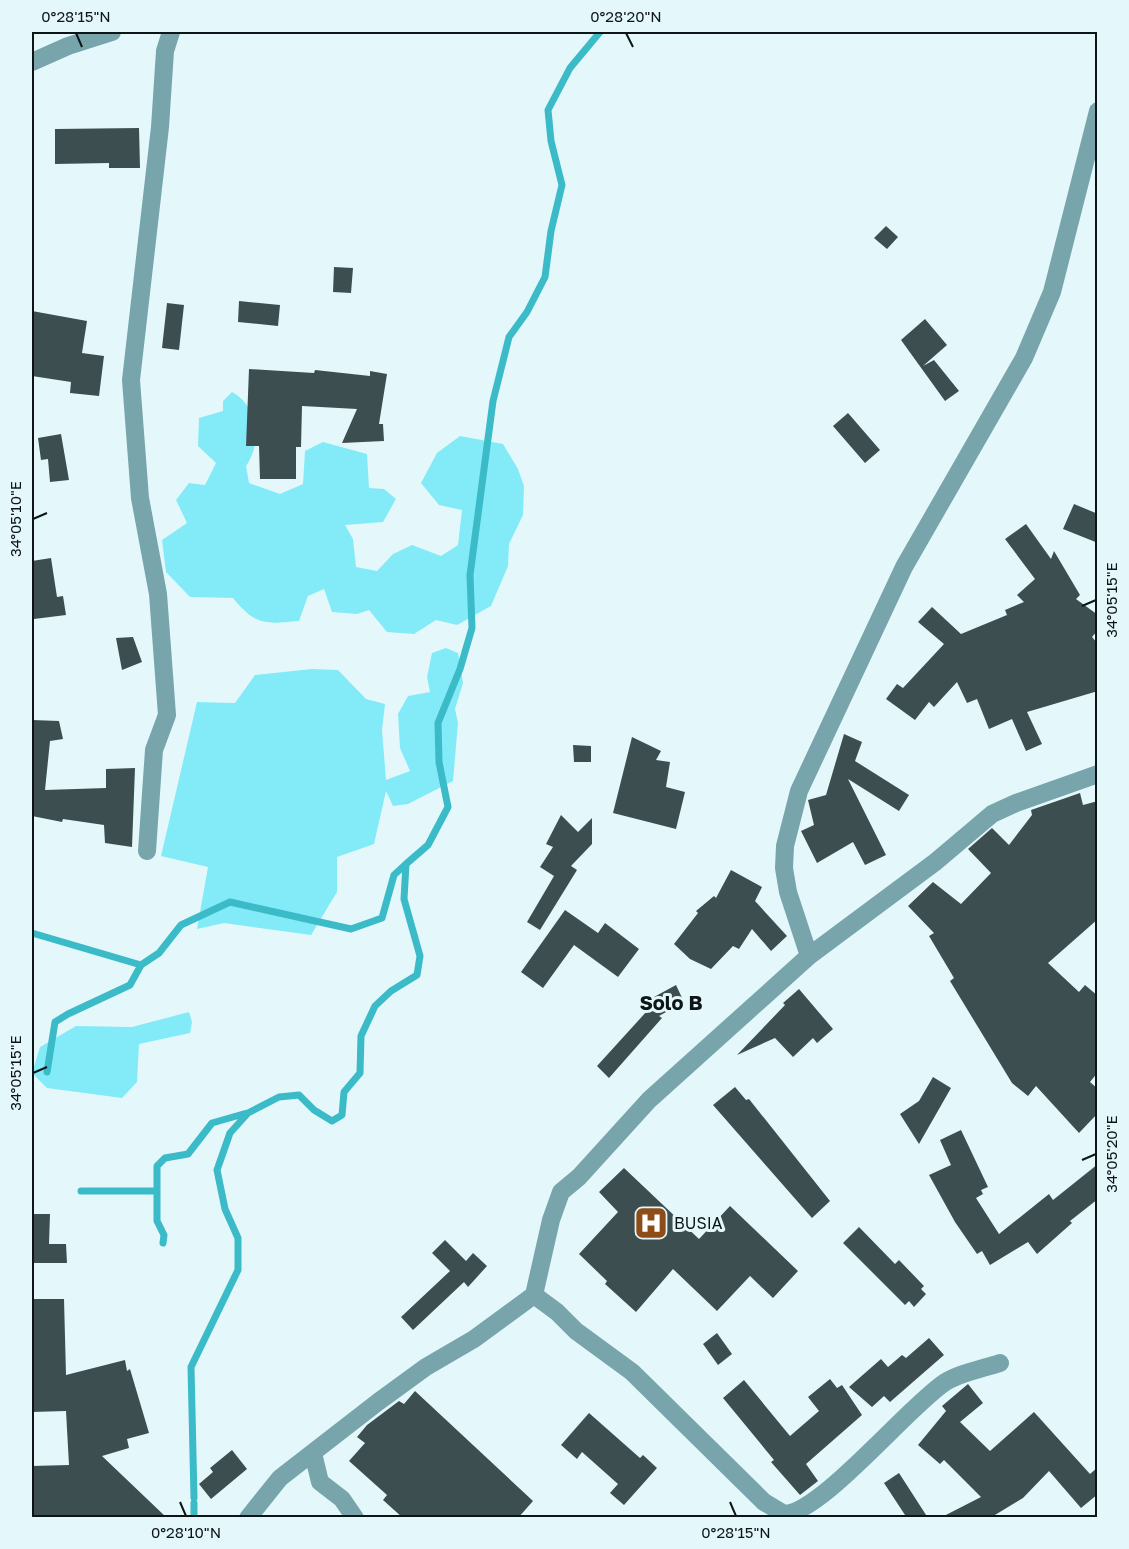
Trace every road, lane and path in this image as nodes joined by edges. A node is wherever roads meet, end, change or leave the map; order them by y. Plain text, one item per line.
1 (112, 32) edge
2 (171, 32) edge
3 (32, 62) edge
4 (1098, 111) edge
5 (1098, 774) edge
6 (147, 851) dead end
7 (810, 956) junction
8 (534, 1295) junction
9 (1000, 1363) dead end
10 (313, 1453) junction
11 (248, 1518) edge
12 (355, 1518) edge

1 - 3 street
2 - 6 street
4 - 7 street
5 - 7 street
7 - 8 street
8 - 9 street
8 - 10 street
10 - 11 street
10 - 12 street

